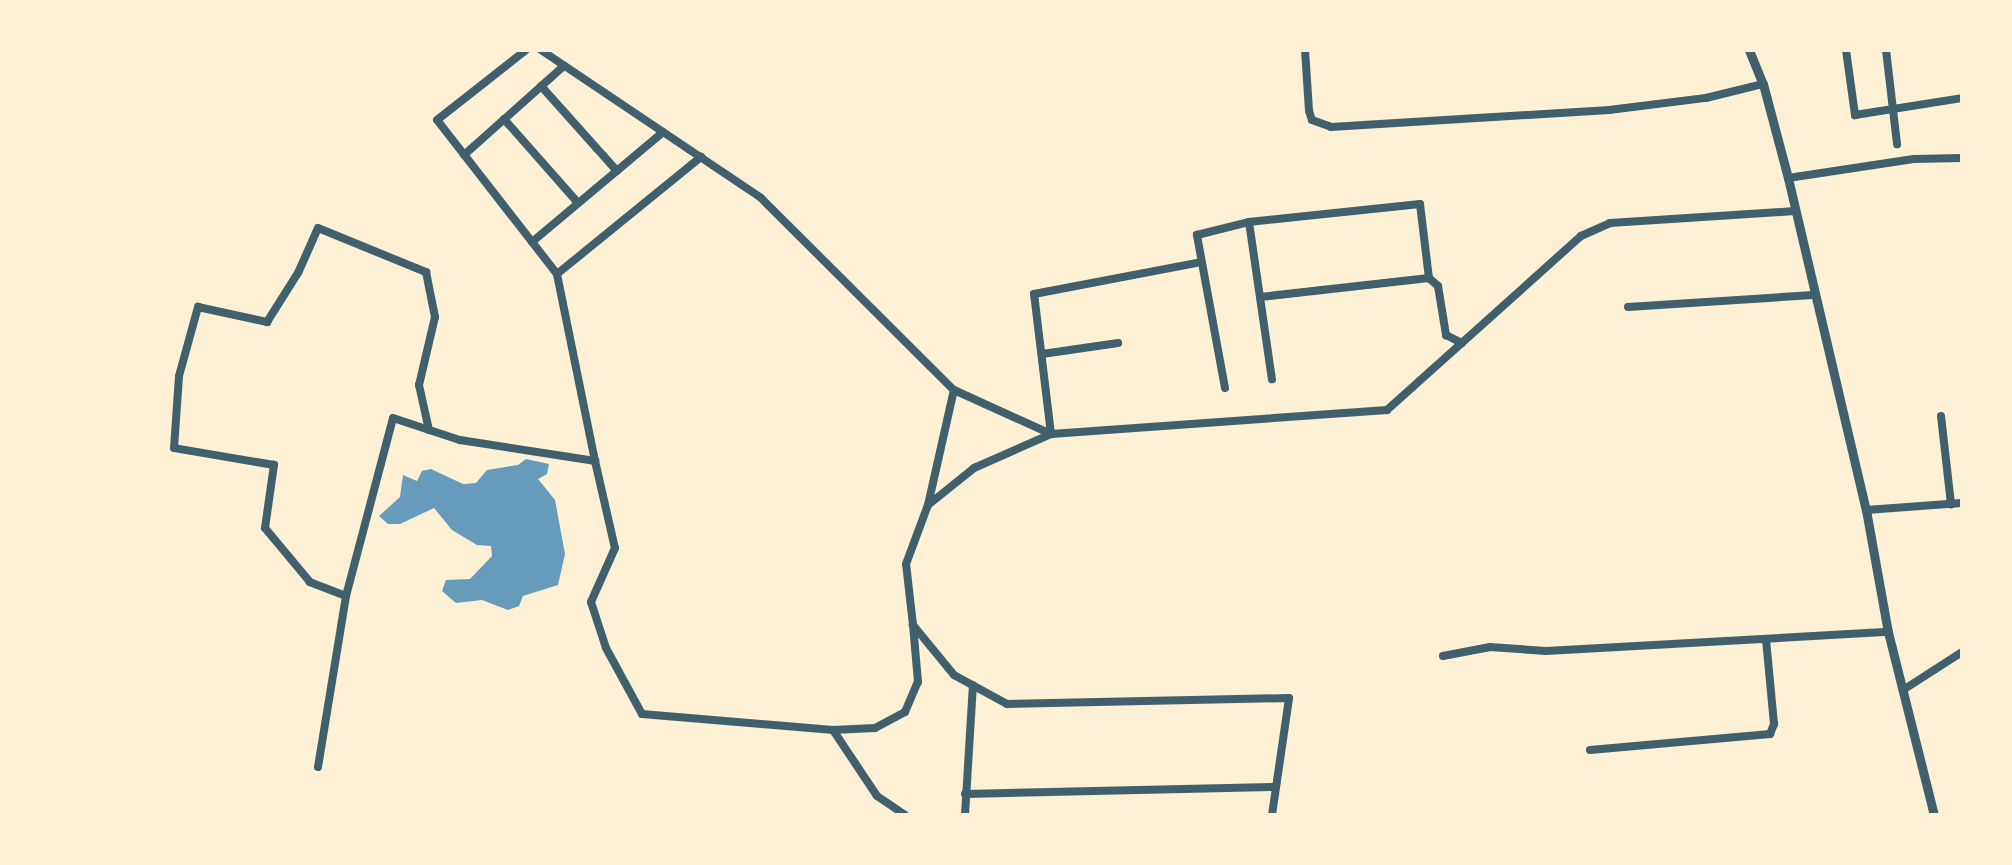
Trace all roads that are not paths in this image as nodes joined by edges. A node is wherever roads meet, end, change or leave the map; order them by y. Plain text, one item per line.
1 (526, 50) edge
2 (540, 50) edge
3 (1305, 50) edge
4 (1749, 50) edge
5 (1846, 50) edge
6 (1886, 50) edge
7 (564, 66) junction
8 (1763, 84) junction
9 (541, 86) junction
10 (1962, 98) edge
11 (1891, 109) junction
12 (504, 119) junction
13 (663, 132) junction
14 (1898, 144) dead end
15 (464, 155) junction
16 (701, 157) junction
17 (1962, 158) edge
18 (616, 171) junction
19 (1788, 178) junction
20 (578, 203) junction
21 (1796, 211) junction
22 (1249, 222) junction
23 (532, 242) junction
24 (1201, 262) junction
25 (557, 274) junction
26 (1429, 278) junction
27 (1813, 296) junction
28 (1260, 297) junction
29 (1628, 307) dead end
30 (1118, 343) dead end
31 (1462, 343) junction
32 (1042, 354) junction
33 (1272, 379) dead end
34 (1225, 388) dead end
35 (954, 390) junction
36 (1941, 416) dead end
37 (429, 430) junction
38 (1052, 434) junction
39 (595, 461) junction
40 (1962, 503) edge
41 (1950, 504) junction
42 (928, 506) junction
43 (1866, 510) junction
44 (346, 596) junction
45 (913, 625) junction
46 (1888, 632) junction
47 (1766, 639) junction
48 (1962, 652) edge
49 (1443, 656) dead end
50 (973, 686) junction
51 (1903, 690) junction
52 (833, 730) junction
53 (1590, 750) dead end
54 (318, 767) dead end
55 (1276, 788) junction
56 (965, 794) junction
57 (905, 815) edge
58 (965, 815) edge
59 (1272, 815) edge
60 (1934, 815) edge

1 - 15 street
2 - 7 street
3 - 8 street
4 - 8 street
5 - 11 street
6 - 11 street
7 - 9 street
7 - 13 street
8 - 19 street
9 - 12 street
9 - 18 street
10 - 11 street
11 - 14 street
12 - 15 street
12 - 20 street
13 - 16 street
13 - 18 street
15 - 23 street
16 - 25 street
16 - 35 street
17 - 19 street
18 - 20 street
19 - 21 street
20 - 23 street
21 - 27 street
21 - 31 street
22 - 24 street
22 - 26 street
22 - 28 street
23 - 25 street
24 - 32 street
24 - 34 street
25 - 39 street
26 - 28 street
26 - 31 street
27 - 29 street
27 - 43 street
28 - 33 street
30 - 32 street
31 - 38 street
32 - 38 street
35 - 38 street
35 - 42 street
36 - 41 street
37 - 39 street
37 - 44 street
37 - 44 street
38 - 42 street
39 - 52 street
40 - 41 street
41 - 43 street
42 - 45 street
43 - 46 street
44 - 54 street
45 - 50 street
45 - 52 street
46 - 47 street
46 - 51 street
47 - 49 street
47 - 53 street
48 - 51 street
50 - 55 street
50 - 56 street
51 - 60 street
52 - 57 street
55 - 56 street
55 - 59 street
56 - 58 street

